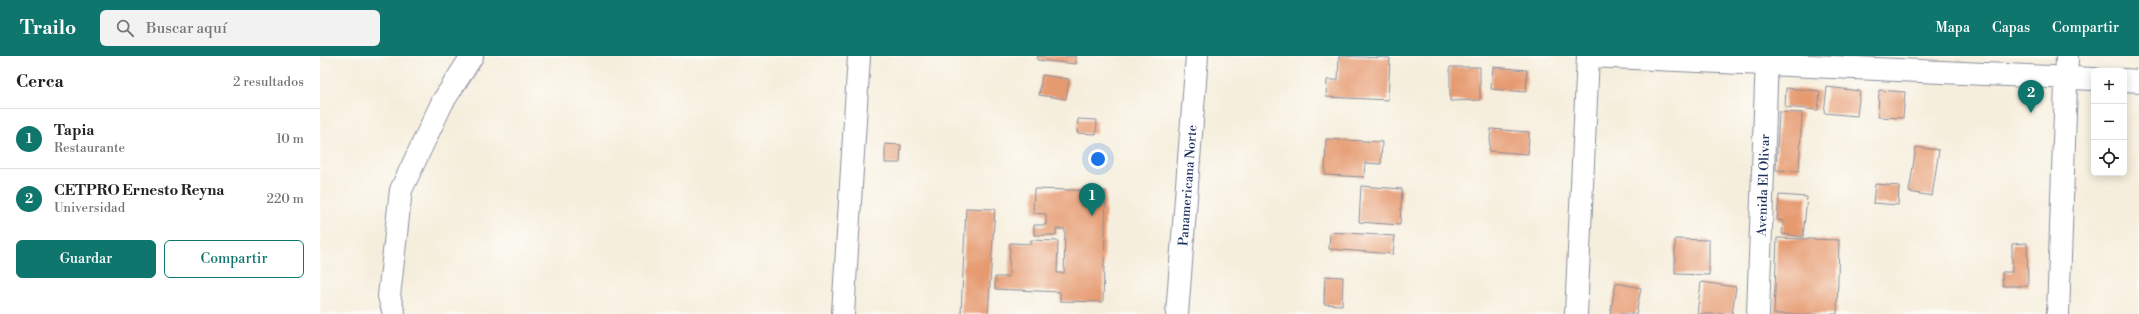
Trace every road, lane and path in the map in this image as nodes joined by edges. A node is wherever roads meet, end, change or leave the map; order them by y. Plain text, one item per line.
1 (472, 56) edge
2 (859, 56) edge
3 (1198, 56) edge
4 (1589, 56) edge
5 (2067, 56) edge
6 (1766, 60) edge
7 (2066, 78) junction
8 (2091, 79) edge
9 (2127, 80) edge
10 (2139, 81) edge
11 (394, 314) edge
12 (843, 314) edge
13 (1177, 314) edge
14 (1576, 314) edge
15 (1758, 314) edge
16 (2058, 314) edge

1 - 11 main road
2 - 12 main road
3 - 13 main road, Panamericana Norte
4 - 6 main road
4 - 14 main road
5 - 7 main road
6 - 7 main road
6 - 15 main road, Avenida El Olivar
7 - 8 main road
7 - 16 main road
9 - 10 main road

